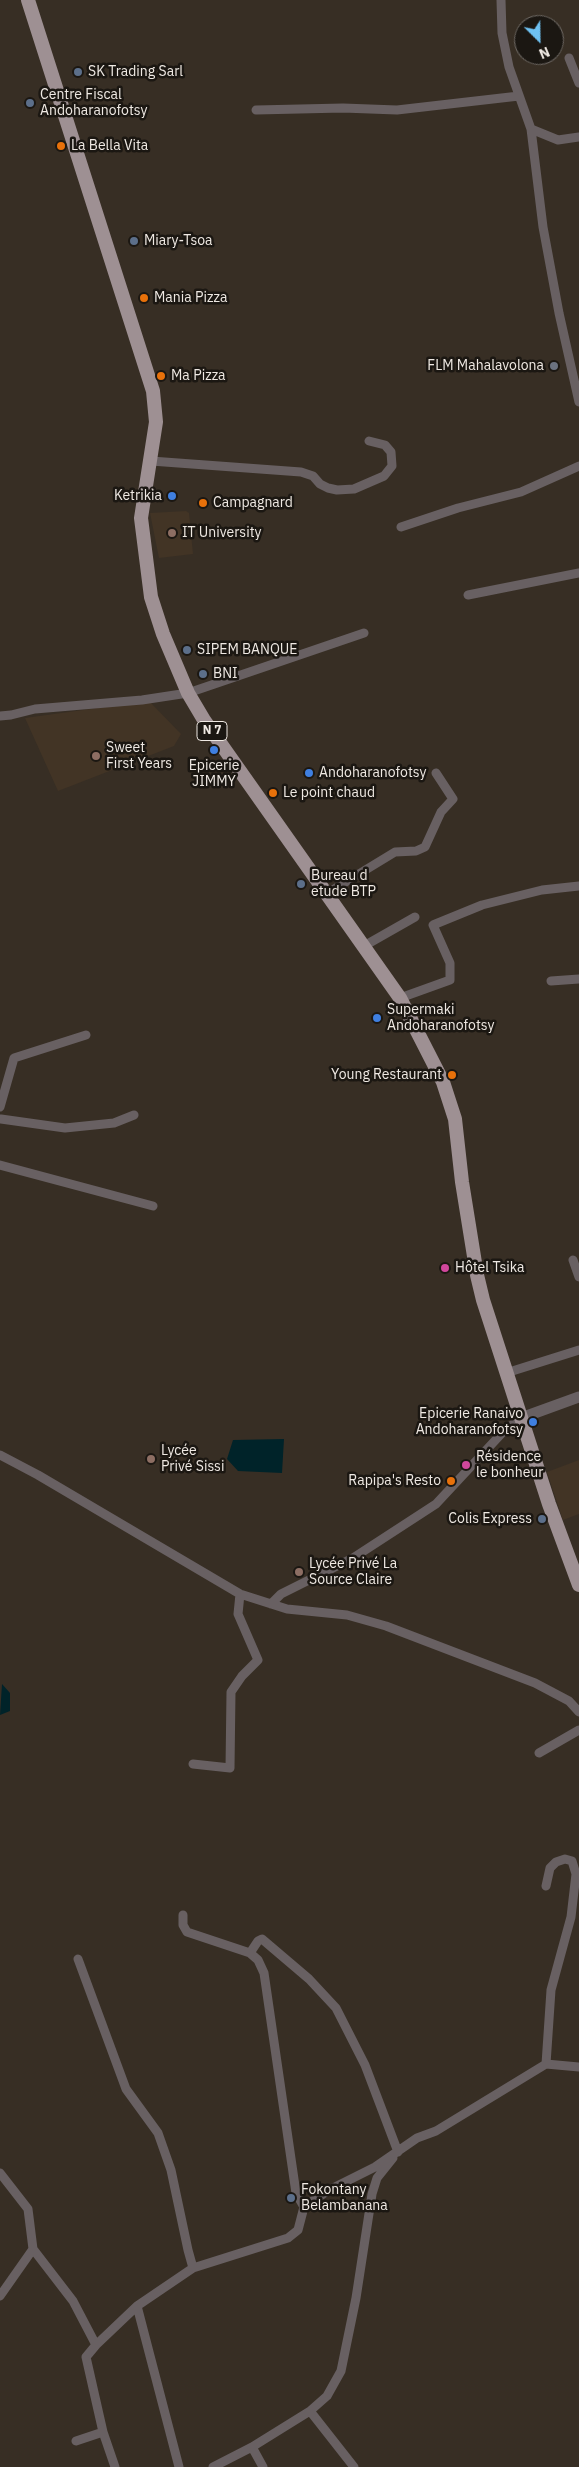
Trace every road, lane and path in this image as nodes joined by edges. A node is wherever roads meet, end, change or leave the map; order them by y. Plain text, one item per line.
1 (28, 0) edge
2 (501, 0) edge
3 (569, 58) dead end
4 (579, 83) edge
5 (519, 96) junction
6 (256, 110) dead end
7 (530, 130) junction
8 (579, 137) edge
9 (579, 402) edge
10 (369, 441) dead end
11 (152, 461) junction
12 (579, 466) edge
13 (401, 526) dead end
14 (579, 573) edge
15 (468, 595) dead end
16 (364, 633) dead end
17 (188, 693) junction
18 (0, 716) edge
19 (436, 773) dead end
20 (579, 886) edge
21 (326, 894) junction
22 (415, 917) dead end
23 (364, 946) junction
24 (579, 979) edge
25 (550, 981) dead end
26 (400, 998) junction
27 (86, 1035) dead end
28 (0, 1108) edge
29 (134, 1115) dead end
30 (1, 1123) edge
31 (0, 1165) edge
32 (153, 1206) dead end
33 (573, 1260) dead end
34 (579, 1277) edge
35 (579, 1350) edge
36 (506, 1373) junction
37 (579, 1397) edge
38 (520, 1418) junction
39 (0, 1455) edge
40 (579, 1585) edge
41 (240, 1594) junction
42 (271, 1604) junction
43 (579, 1712) edge
44 (579, 1730) edge
45 (539, 1753) dead end
46 (194, 1764) dead end
47 (546, 1886) dead end
48 (183, 1915) dead end
49 (250, 1953) junction
50 (78, 1959) dead end
51 (546, 2064) junction
52 (579, 2067) edge
53 (398, 2152) junction
54 (0, 2173) edge
55 (304, 2207) junction
56 (33, 2249) junction
57 (194, 2268) junction
58 (0, 2296) edge
59 (138, 2306) junction
60 (96, 2345) junction
61 (310, 2411) junction
62 (103, 2432) junction
63 (76, 2441) dead end
64 (252, 2446) junction
65 (115, 2467) edge
66 (179, 2467) edge
67 (213, 2467) edge
68 (263, 2467) edge
69 (354, 2467) edge

1 - 11 main road, N 7
2 - 5 street
3 - 4 street
5 - 6 street
5 - 7 street
7 - 8 street
7 - 9 street
10 - 11 street
11 - 17 main road, N 7
12 - 13 street
14 - 15 street
16 - 17 street
17 - 18 street
17 - 21 main road, N 7
19 - 21 street
20 - 26 street
21 - 23 main road, N 7
22 - 23 street
23 - 26 main road, N 7
24 - 25 street
26 - 36 main road, N 7
27 - 28 street
28 - 30 street
29 - 30 street
31 - 32 street
33 - 34 street
35 - 36 street
36 - 38 main road, N 7
37 - 38 street
38 - 40 main road, N 7
38 - 42 street
39 - 41 street
41 - 42 street
41 - 46 street
42 - 43 street
44 - 45 street
47 - 51 street
48 - 49 street
49 - 53 street
49 - 55 street
50 - 57 street
51 - 52 street
51 - 53 street
53 - 55 street
53 - 61 street
54 - 56 street
55 - 57 street
56 - 58 street
56 - 60 street
57 - 59 street
59 - 60 street
59 - 66 street
60 - 62 street
61 - 64 street
61 - 69 street
62 - 63 street
62 - 65 street
64 - 67 street
64 - 68 street

